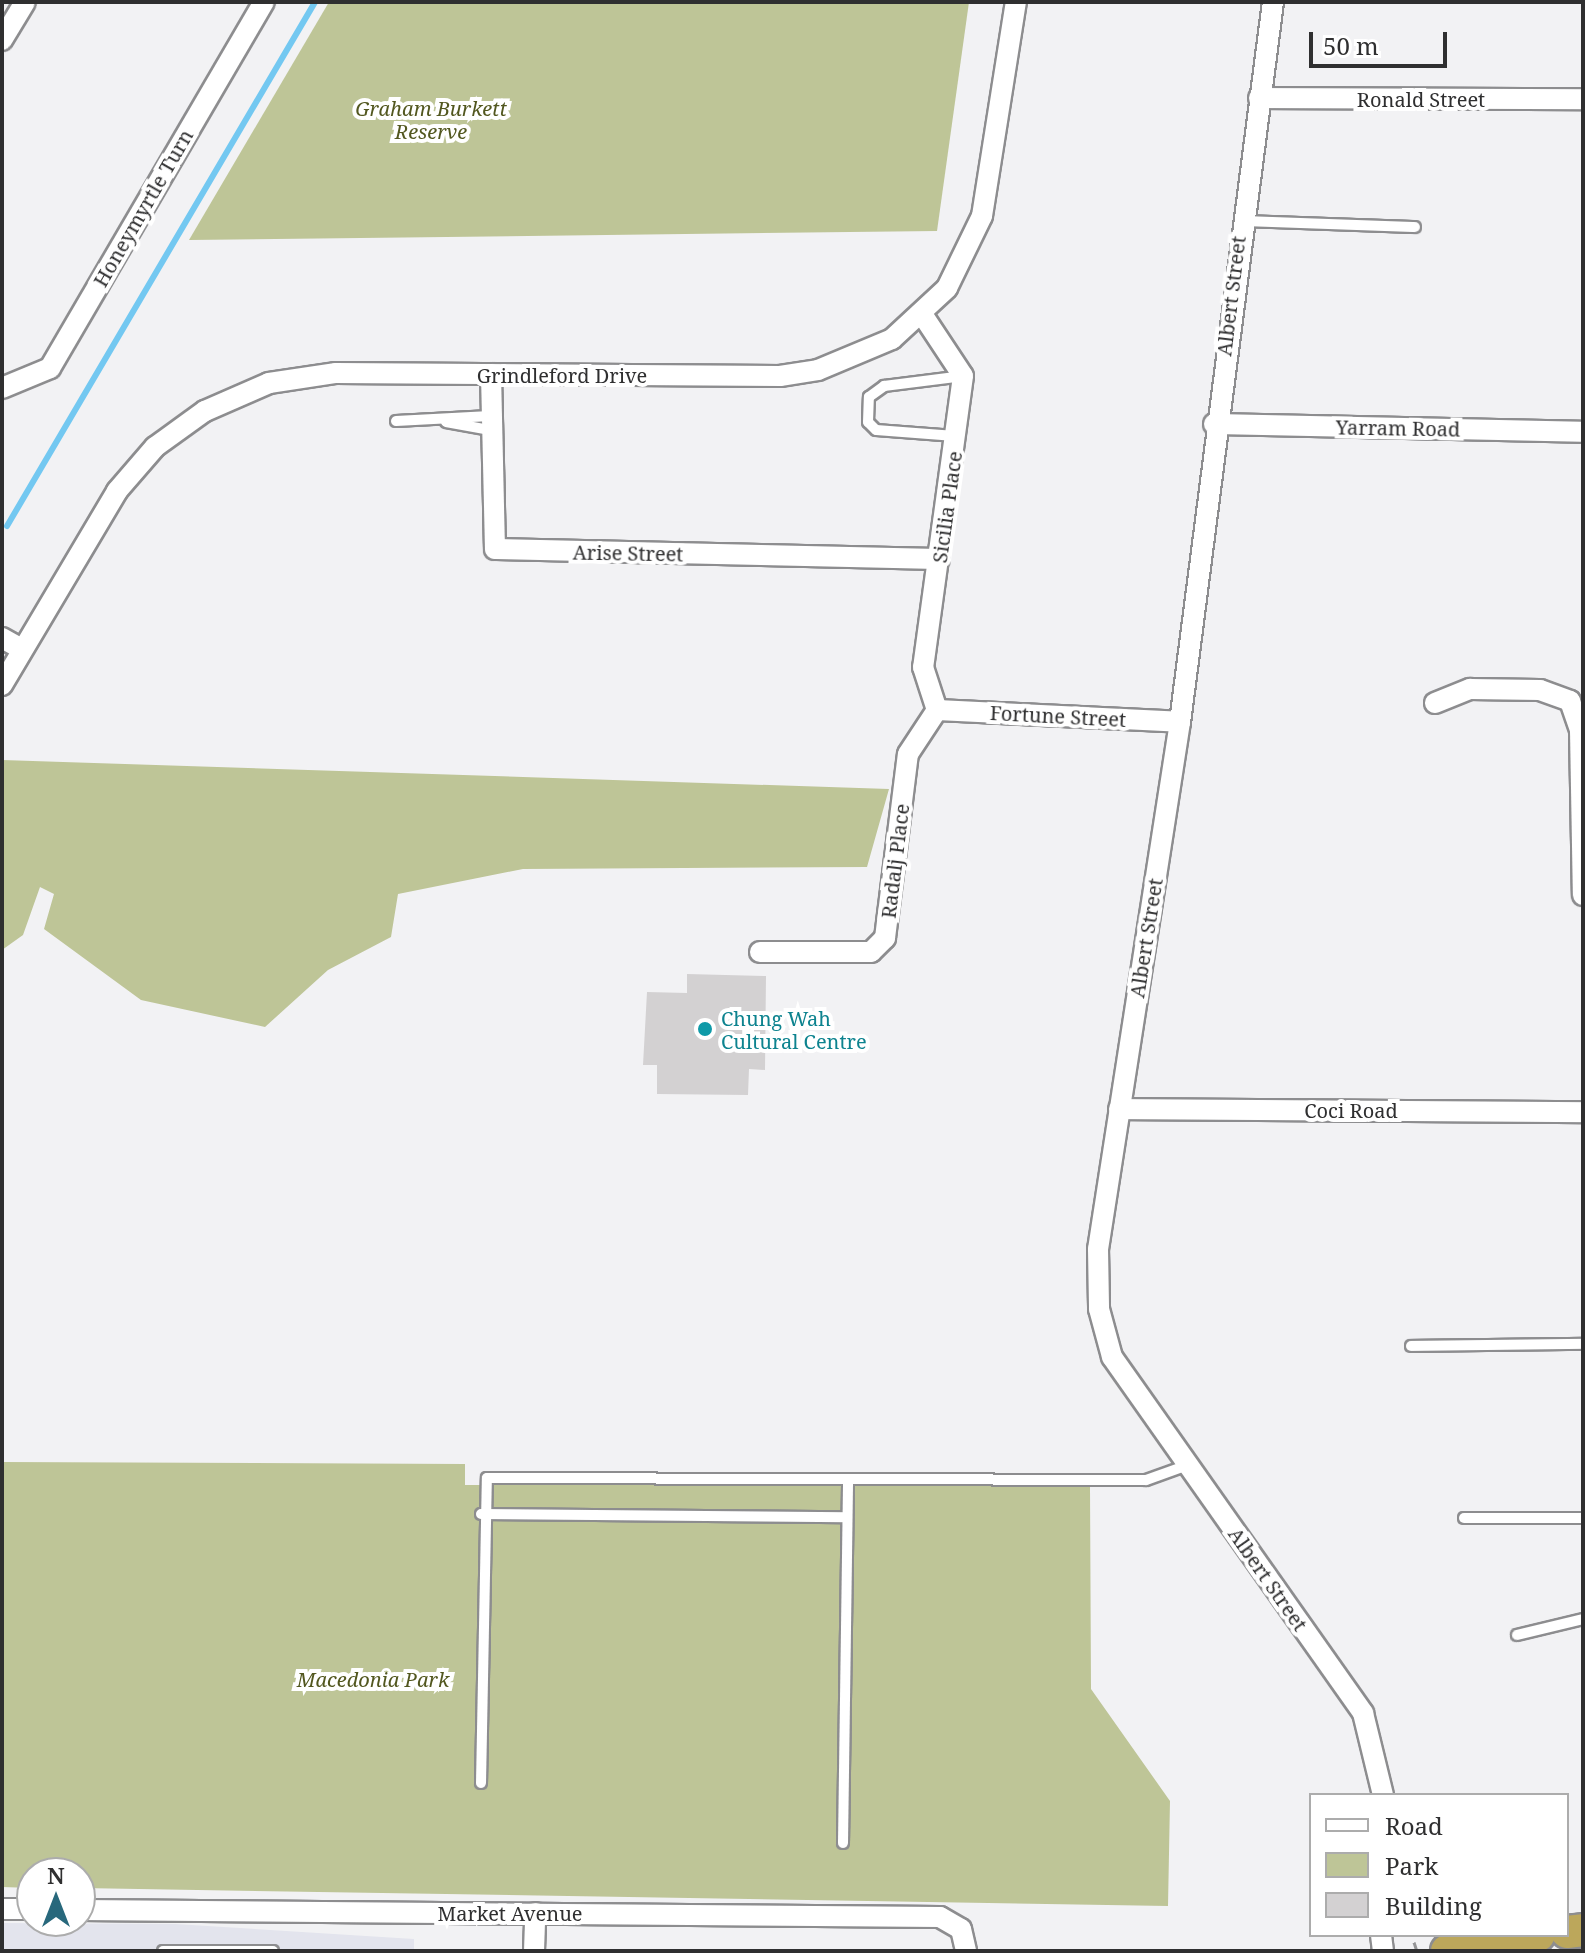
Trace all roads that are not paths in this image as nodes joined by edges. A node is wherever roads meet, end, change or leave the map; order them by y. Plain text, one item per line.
1 (25, 2) edge
2 (264, 2) edge
3 (1016, 2) edge
4 (1273, 2) edge
5 (2, 40) edge
6 (1259, 98) junction
7 (1583, 99) edge
8 (1240, 221) junction
9 (1415, 227) dead end
10 (922, 314) junction
11 (491, 374) junction
12 (963, 376) junction
13 (2, 388) edge
14 (396, 421) dead end
15 (490, 423) junction
16 (1214, 424) junction
17 (1583, 432) edge
18 (957, 436) junction
19 (939, 559) junction
20 (2, 638) edge
21 (22, 649) junction
22 (2, 685) edge
23 (1435, 703) dead end
24 (937, 710) junction
25 (1180, 722) junction
26 (1583, 895) edge
27 (760, 952) dead end
28 (1119, 1109) junction
29 (1583, 1112) edge
30 (1583, 1344) edge
31 (1411, 1346) dead end
32 (1188, 1465) junction
33 (848, 1479) junction
34 (481, 1514) junction
35 (847, 1517) junction
36 (1464, 1518) dead end
37 (1583, 1518) edge
38 (1583, 1619) edge
39 (1517, 1635) dead end
40 (481, 1783) dead end
41 (1383, 1793) edge
42 (843, 1843) dead end
43 (96, 1910) edge
44 (535, 1913) junction
45 (1528, 1937) edge
46 (163, 1951) edge
47 (261, 1951) edge
48 (273, 1951) edge
49 (534, 1951) edge
50 (966, 1951) edge
51 (1447, 1951) edge

1 - 5 street
2 - 13 street, Honeymyrtle Turn
3 - 10 street, Grindleford Drive
4 - 6 street, Albert Street
6 - 7 street, Ronald Street
6 - 8 street, Albert Street
8 - 9 lane
8 - 16 street, Albert Street
10 - 11 street, Grindleford Drive
10 - 12 street
11 - 15 street, Arise Street
11 - 21 street, Grindleford Drive
12 - 18 street, Sicilia Place
12 - 18 lane
14 - 15 lane
15 - 19 street, Arise Street
16 - 17 street, Yarram Road
16 - 25 street, Albert Street
18 - 19 street, Sicilia Place
19 - 24 street, Sicilia Place
20 - 21 street
21 - 22 street, Grindleford Drive
23 - 26 street
24 - 25 street, Fortune Street
24 - 27 street, Radalj Place
25 - 28 street, Albert Street
28 - 29 street, Coci Road
28 - 32 street, Albert Street
30 - 31 lane
32 - 33 lane
32 - 41 street, Albert Street
33 - 34 lane
33 - 35 lane
34 - 35 lane
34 - 40 lane
35 - 42 lane
36 - 37 lane
38 - 39 lane
43 - 44 street, Market Avenue
44 - 49 street
44 - 50 street, Market Avenue
45 - 51 highway
46 - 47 lane
47 - 48 lane

